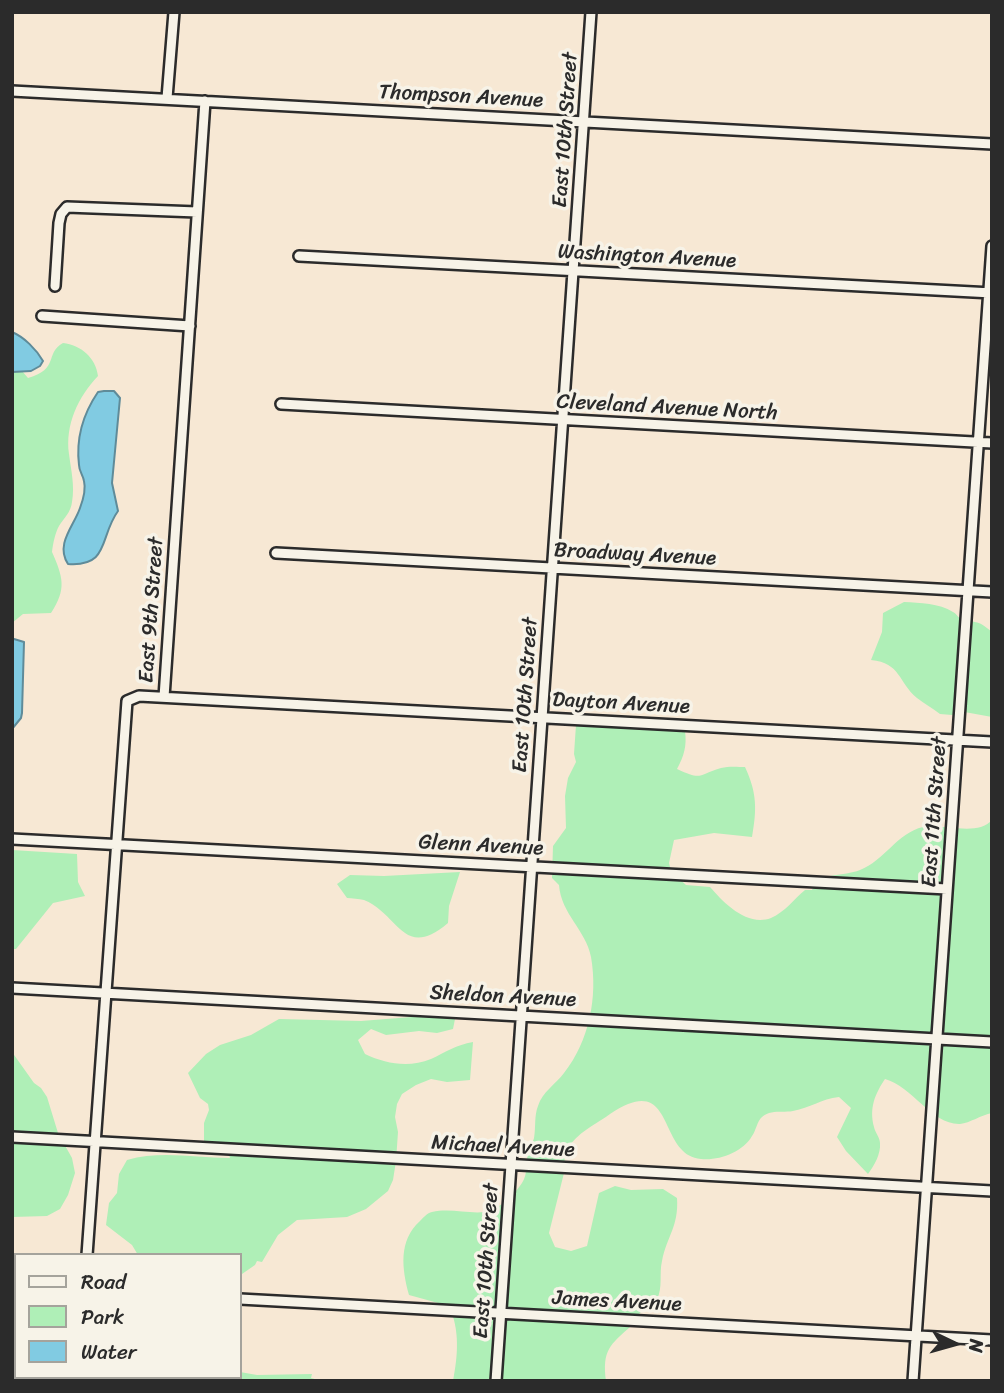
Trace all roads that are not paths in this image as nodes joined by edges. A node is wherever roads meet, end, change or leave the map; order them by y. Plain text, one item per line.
1 (174, 12) edge
2 (591, 12) edge
3 (12, 91) edge
4 (167, 99) junction
5 (205, 101) junction
6 (583, 122) junction
7 (992, 144) edge
8 (197, 212) junction
9 (992, 246) edge
10 (299, 256) dead end
11 (573, 271) junction
12 (55, 286) dead end
13 (990, 293) edge
14 (42, 316) dead end
15 (190, 326) junction
16 (281, 404) dead end
17 (563, 419) junction
18 (978, 442) junction
19 (992, 443) edge
20 (276, 553) dead end
21 (553, 569) junction
22 (968, 591) junction
23 (992, 592) edge
24 (164, 697) junction
25 (542, 718) junction
26 (958, 740) junction
27 (992, 742) edge
28 (12, 839) edge
29 (116, 844) junction
30 (532, 867) junction
31 (947, 889) junction
32 (12, 988) edge
33 (105, 993) junction
34 (521, 1016) junction
35 (937, 1039) junction
36 (992, 1042) edge
37 (12, 1137) edge
38 (94, 1142) junction
39 (511, 1165) junction
40 (927, 1187) junction
41 (992, 1191) edge
42 (87, 1253) edge
43 (242, 1299) edge
44 (501, 1313) junction
45 (916, 1336) junction
46 (992, 1340) edge
47 (496, 1381) edge
48 (913, 1381) edge

1 - 4 street
2 - 6 street, East 10th Street
3 - 4 street, Thompson Avenue
4 - 5 street, Thompson Avenue
5 - 6 street, Thompson Avenue
5 - 8 street, East 9th Street
6 - 7 street, Thompson Avenue
6 - 11 street, East 10th Street
8 - 12 street
8 - 15 street, East 9th Street
9 - 13 street, East 11th Street
10 - 11 street, Washington Avenue
11 - 13 street, Washington Avenue
11 - 17 street, East 10th Street
13 - 18 street, East 11th Street
14 - 15 street
15 - 24 street, East 9th Street
16 - 17 street, Cleveland Avenue North
17 - 18 street, Cleveland Avenue North
17 - 21 street, East 10th Street
18 - 19 street, Cleveland Avenue North
18 - 22 street, East 11th Street
20 - 21 street, Broadway Avenue
21 - 22 street, Broadway Avenue
21 - 25 street, East 10th Street
22 - 23 street, Broadway Avenue
22 - 26 street, East 11th Street
24 - 25 street, Dayton Avenue
24 - 29 street, East 9th Street
25 - 26 street, Dayton Avenue
25 - 30 street, East 10th Street
26 - 27 street, Dayton Avenue
26 - 31 street, East 11th Street
28 - 29 street, Glenn Avenue
29 - 30 street, Glenn Avenue
29 - 33 street, East 9th Street
30 - 31 street, Glenn Avenue
30 - 34 street, East 10th Street
31 - 35 street, East 11th Street
32 - 33 street, Sheldon Avenue
33 - 34 street, Sheldon Avenue
33 - 38 street, East 9th Street
34 - 35 street, Sheldon Avenue
34 - 39 street, East 10th Street
35 - 36 street, Sheldon Avenue
35 - 40 street, East 11th Street
37 - 38 street, Michael Avenue
38 - 39 street, Michael Avenue
38 - 42 street, East 9th Street
39 - 40 street, Michael Avenue
39 - 44 street, East 10th Street
40 - 41 street, Michael Avenue
40 - 45 street, East 11th Street
43 - 44 street, James Avenue
44 - 45 street, James Avenue
44 - 47 street, East 10th Street
45 - 46 street, James Avenue
45 - 48 street, East 11th Street

